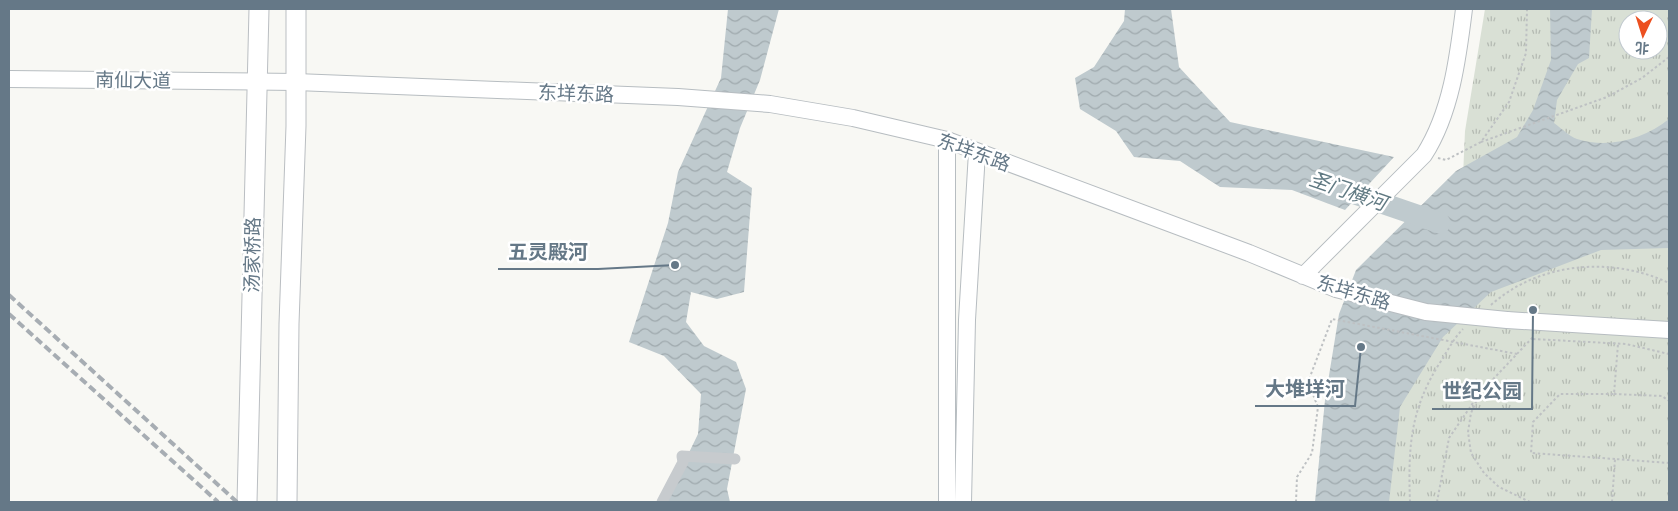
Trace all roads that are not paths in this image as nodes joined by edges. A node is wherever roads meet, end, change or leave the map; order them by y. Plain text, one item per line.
1 (259, 9) edge
2 (296, 9) edge
3 (1464, 9) edge
4 (9, 79) edge
5 (257, 81) junction
6 (296, 82) junction
7 (947, 140) junction
8 (977, 152) junction
9 (1304, 276) junction
10 (1669, 330) edge
11 (735, 459) dead end
12 (247, 502) edge
13 (287, 502) edge
14 (662, 502) edge
15 (947, 502) edge
16 (963, 502) edge

1 - 5 main road, 汤家桥路
2 - 6 main road, 汤家桥路
3 - 9 main road
4 - 5 main road, 南仙大道
5 - 6 main road, 东垟东路
5 - 12 main road, 汤家桥路
6 - 7 main road, 东垟东路
6 - 13 main road, 汤家桥路
7 - 8 main road, 东垟东路
7 - 15 main road
8 - 9 main road, 东垟东路
8 - 16 main road
9 - 10 main road, 东垟东路, bridge
11 - 14 street

